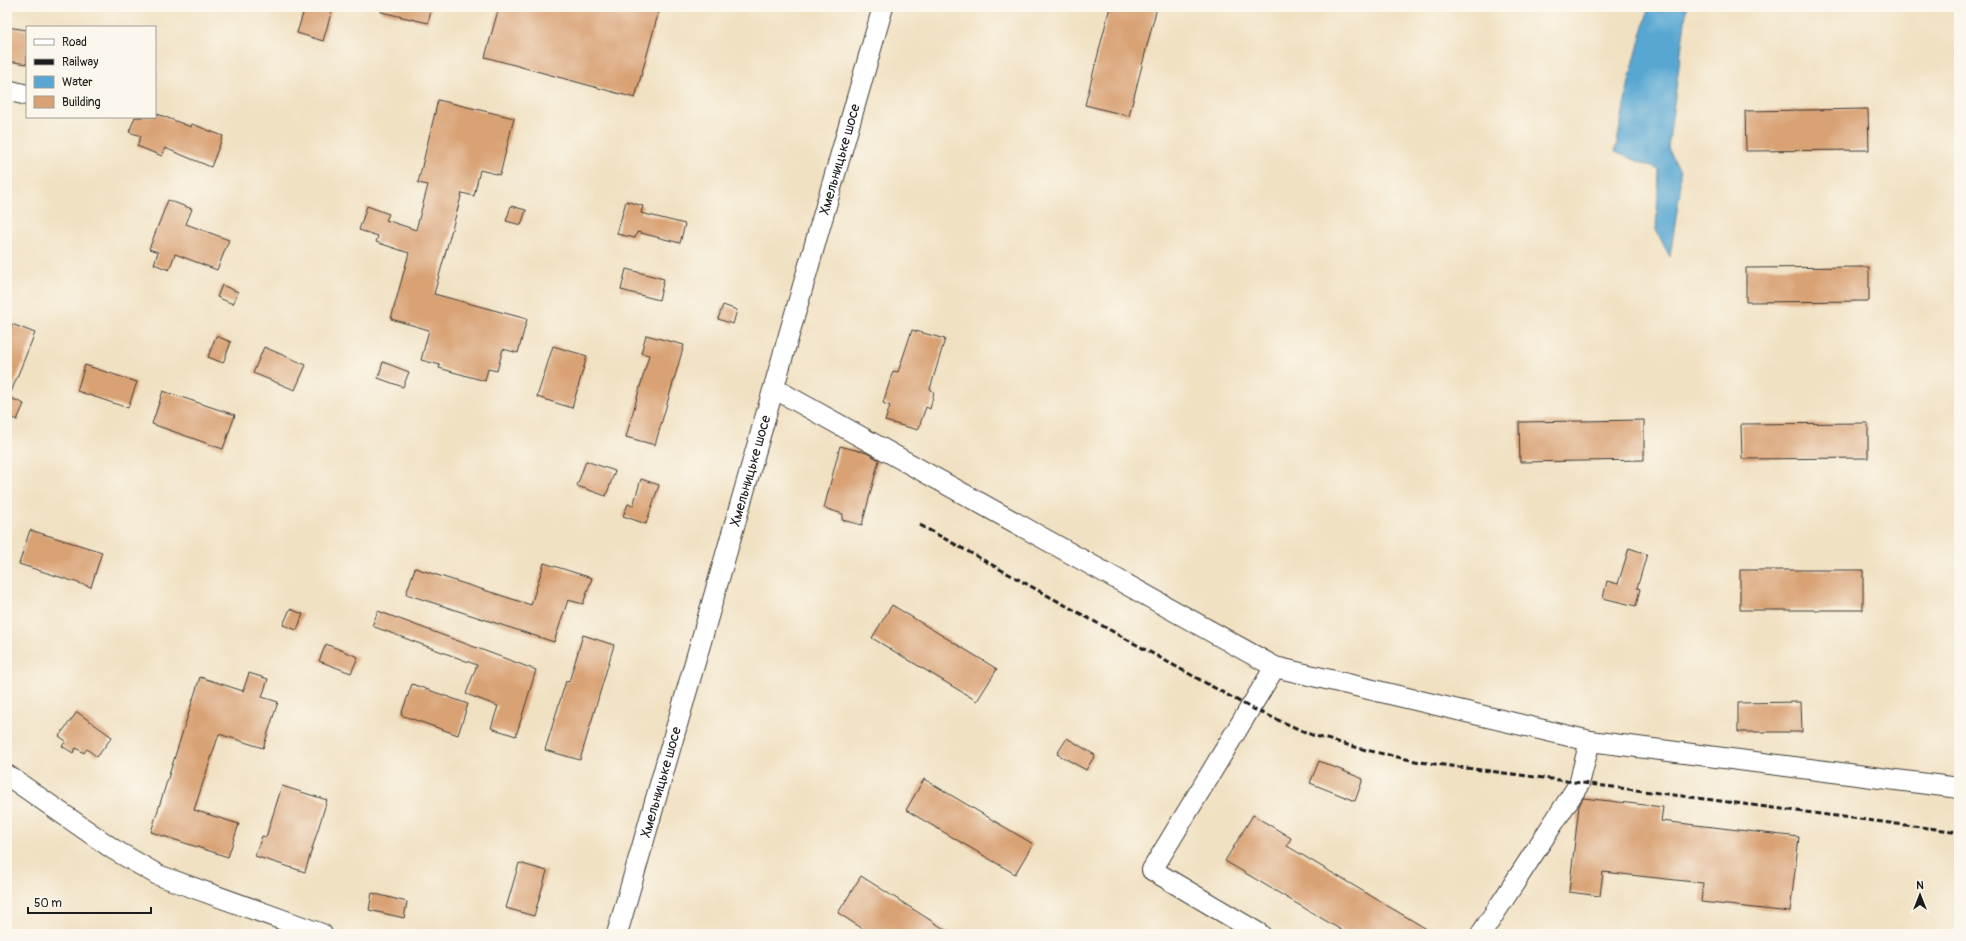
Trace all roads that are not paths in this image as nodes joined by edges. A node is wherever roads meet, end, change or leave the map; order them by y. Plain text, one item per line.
1 (883, 7) edge
2 (7, 90) edge
3 (26, 95) edge
4 (774, 389) junction
5 (1275, 667) junction
6 (1590, 741) junction
7 (7, 776) edge
8 (1959, 788) edge
9 (322, 934) edge
10 (617, 934) edge
11 (1260, 934) edge
12 (1481, 934) edge

1 - 4 street, Хмельницьке шосе
2 - 3 street
4 - 5 street
4 - 10 street, Хмельницьке шосе
5 - 6 street
5 - 11 street
6 - 8 street
6 - 12 street
7 - 9 street

